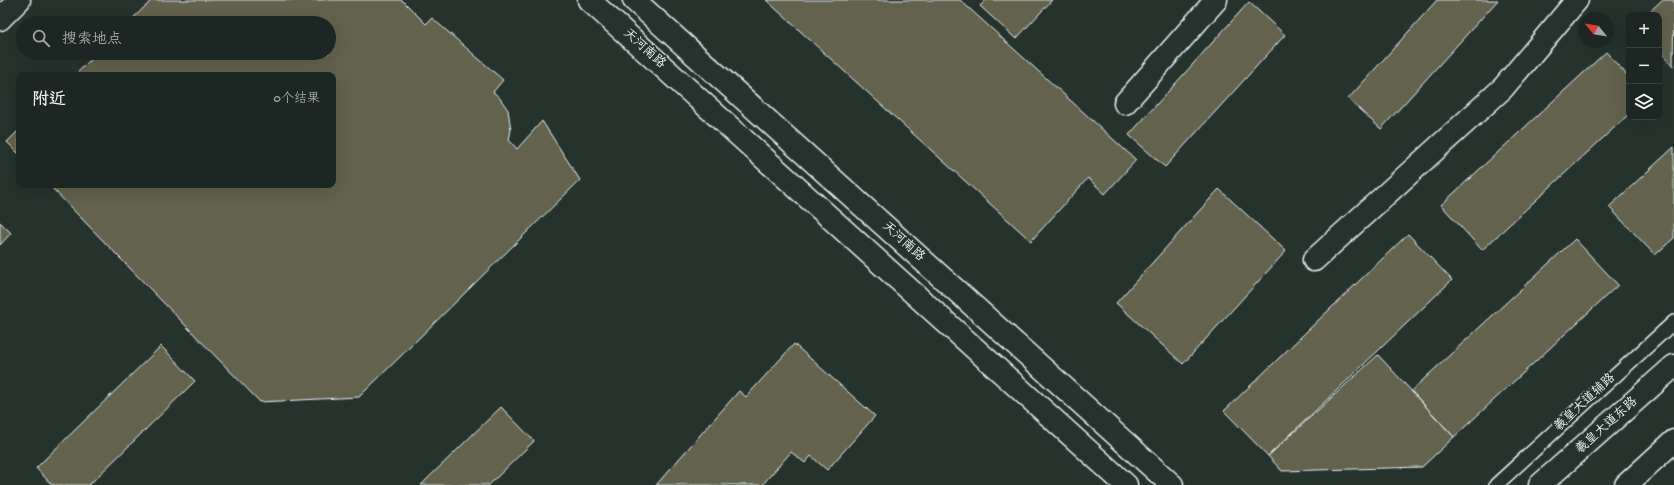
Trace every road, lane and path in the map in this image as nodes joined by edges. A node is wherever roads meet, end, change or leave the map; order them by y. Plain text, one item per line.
1 (19, 0) edge
2 (589, 0) edge
3 (634, 0) edge
4 (1216, 0) edge
5 (1577, 0) edge
6 (0, 19) edge
7 (1125, 102) dead end
8 (1314, 260) dead end
9 (1674, 322) edge
10 (1674, 366) edge
11 (1674, 441) edge
12 (1126, 485) edge
13 (1172, 485) edge
14 (1496, 485) edge
15 (1540, 485) edge
16 (1626, 485) edge

1 - 6 main road
2 - 12 main road, 天河南路
3 - 13 main road, 天河南路
4 - 7 main road
5 - 8 main road
9 - 14 lane, 羲皇大道辅路
10 - 15 main road, 羲皇大道东路
11 - 16 main road

